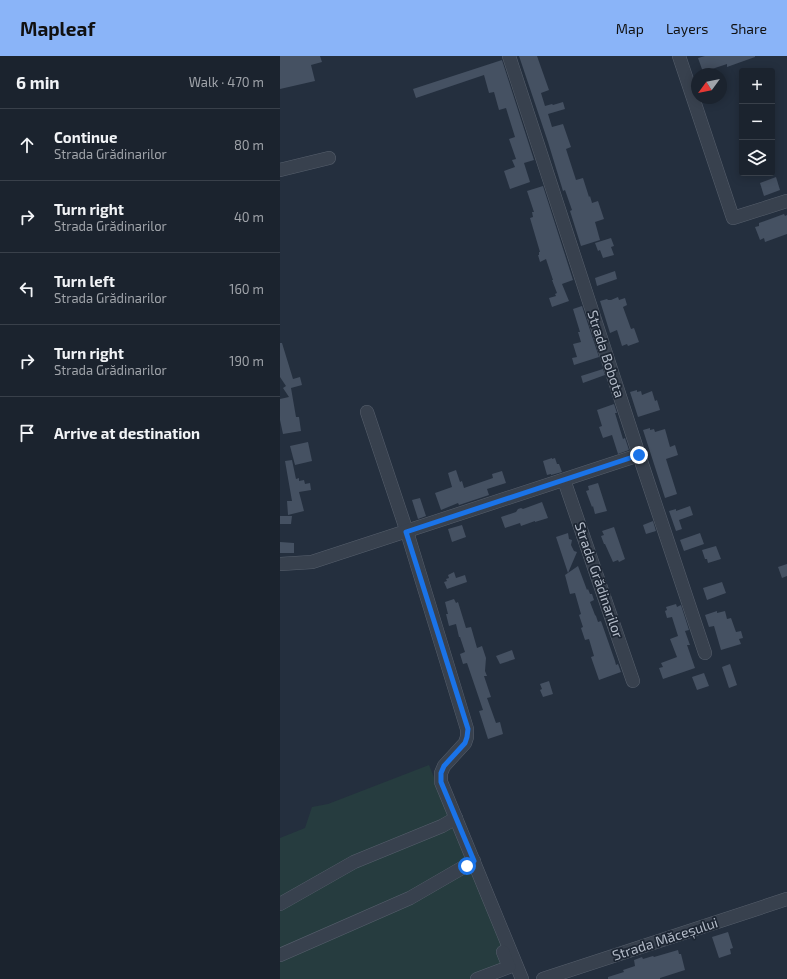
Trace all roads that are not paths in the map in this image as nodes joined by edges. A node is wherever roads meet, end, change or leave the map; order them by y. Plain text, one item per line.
1 (508, 56) edge
2 (679, 56) edge
3 (329, 158) dead end
4 (280, 170) edge
5 (787, 201) edge
6 (367, 412) dead end
7 (639, 455) junction
8 (564, 480) junction
9 (406, 532) junction
10 (280, 564) edge
11 (705, 652) dead end
12 (633, 681) dead end
13 (456, 818) junction
14 (470, 864) junction
15 (787, 900) edge
16 (280, 904) edge
17 (280, 955) edge
18 (478, 979) edge
19 (522, 979) edge
20 (543, 979) edge

1 - 7 street, Strada Bobota
2 - 5 street
3 - 4 street
6 - 9 street
7 - 8 street
7 - 11 street, Strada Bobota
8 - 9 street
8 - 12 street, Strada Grădinarilor
9 - 10 street
9 - 13 street
13 - 14 street
13 - 16 street
14 - 17 street
14 - 18 street
14 - 19 street
15 - 20 street, Strada Măceșului

